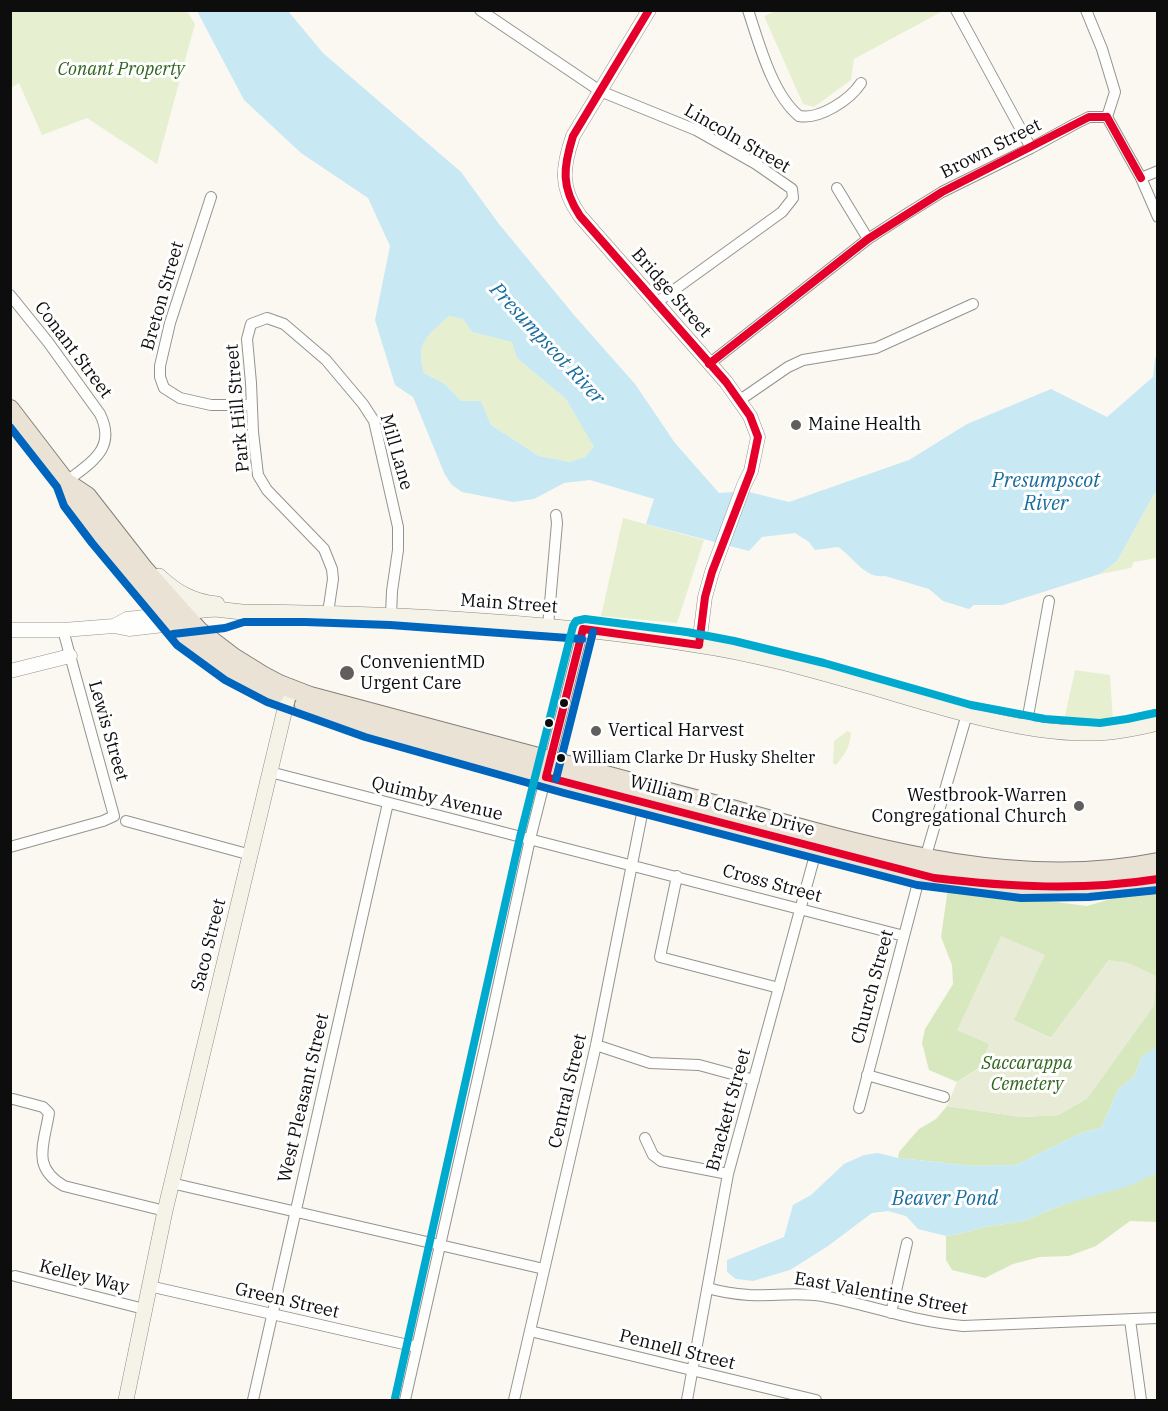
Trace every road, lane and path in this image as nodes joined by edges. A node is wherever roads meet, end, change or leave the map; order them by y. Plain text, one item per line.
1 (480, 10) edge
2 (649, 10) edge
3 (748, 10) edge
4 (956, 10) edge
5 (1086, 10) edge
6 (861, 83) dead end
7 (600, 91) junction
8 (1107, 117) junction
9 (1032, 148) junction
10 (1158, 171) edge
11 (1141, 178) junction
12 (837, 188) dead end
13 (211, 197) dead end
14 (1158, 217) edge
15 (868, 239) junction
16 (10, 295) edge
17 (656, 303) junction
18 (973, 304) dead end
19 (258, 322) joint
20 (709, 364) junction
21 (740, 400) junction
22 (251, 405) junction
23 (10, 409) edge
24 (66, 482) junction
25 (80, 499) junction
26 (556, 515) dead end
27 (144, 569) junction
28 (1049, 601) dead end
29 (242, 612) junction
30 (328, 613) junction
31 (390, 615) junction
32 (177, 618) junction
33 (548, 626) junction
34 (583, 629) junction
35 (10, 630) edge
36 (63, 630) junction
37 (699, 645) junction
38 (70, 656) junction
39 (10, 671) edge
40 (288, 693) junction
41 (967, 714) junction
42 (1158, 723) edge
43 (1026, 727) junction
44 (548, 769) junction
45 (270, 772) junction
46 (646, 795) junction
47 (388, 804) junction
48 (126, 821) dead end
49 (530, 839) junction
50 (819, 841) junction
51 (10, 847) edge
52 (250, 855) junction
53 (1158, 862) edge
54 (632, 865) junction
55 (922, 867) junction
56 (676, 876) junction
57 (1158, 879) edge
58 (801, 909) junction
59 (904, 936) junction
60 (779, 988) junction
61 (596, 1045) junction
62 (867, 1075) junction
63 (754, 1080) junction
64 (944, 1097) dead end
65 (13, 1099) dead end
66 (859, 1108) dead end
67 (645, 1138) dead end
68 (728, 1174) junction
69 (171, 1184) junction
70 (165, 1211) junction
71 (295, 1211) junction
72 (907, 1243) dead end
73 (441, 1245) junction
74 (544, 1269) junction
75 (15, 1276) dead end
76 (149, 1286) junction
77 (708, 1288) junction
78 (144, 1309) junction
79 (891, 1312) junction
80 (273, 1315) junction
81 (1158, 1318) edge
82 (1130, 1320) junction
83 (530, 1331) junction
84 (417, 1347) junction
85 (693, 1371) junction
86 (1139, 1400) edge
87 (126, 1401) edge
88 (253, 1401) edge
89 (405, 1401) edge
90 (513, 1401) edge
91 (687, 1401) edge
92 (816, 1401) edge

1 - 7 street, Lincoln Street
2 - 7 street, Bridge Street
3 - 6 street
4 - 9 street
5 - 8 street
7 - 17 street, Bridge Street
7 - 17 street, Lincoln Street
8 - 9 street, Brown Street
8 - 11 street
9 - 15 street, Brown Street
10 - 11 street
11 - 14 street
12 - 15 street
13 - 22 street, Breton Street
15 - 20 street, Brown Street
16 - 24 street, Conant Street
17 - 20 street, Bridge Street
18 - 21 street
19 - 22 street, Park Hill Street
19 - 31 street, Mill Lane
20 - 21 street, Bridge Street
21 - 37 street, Bridge Street
22 - 30 street, Park Hill Street
23 - 24 highway
24 - 25 highway
25 - 27 highway, William B Clarke Drive
25 - 32 highway, William B Clarke Drive
26 - 33 street
27 - 29 main road
27 - 32 highway, William B Clarke Drive
28 - 43 street
29 - 30 main road, Main Street
29 - 32 main road, Main Street
30 - 31 main road, Main Street
31 - 33 main road, Main Street
32 - 36 street
32 - 40 highway, William B Clarke Drive
33 - 34 main road, Main Street
34 - 37 main road, Main Street
34 - 44 street
35 - 36 street
36 - 38 street, Lewis Street
37 - 41 main road, Main Street
38 - 39 street
38 - 51 street, Lewis Street
40 - 44 highway, William B Clarke Drive
40 - 45 main road, Saco Street
41 - 43 main road, Main Street
41 - 55 street, Church Street
42 - 43 main road, Main Street
44 - 46 highway, William B Clarke Drive
44 - 49 street
45 - 47 street, Quimby Avenue
45 - 52 main road, Saco Street
46 - 50 highway, William B Clarke Drive
46 - 54 street, Central Street
47 - 49 street, Quimby Avenue
47 - 71 street, West Pleasant Street
48 - 52 street
49 - 54 street, Quimby Avenue
49 - 73 street
50 - 55 highway, William B Clarke Drive
50 - 58 street, Brackett Street
52 - 69 main road, Saco Street
53 - 55 highway, William B Clarke Drive
54 - 56 street, Cross Street
54 - 61 street, Central Street
55 - 57 highway, William B Clarke Drive
55 - 59 street, Church Street
56 - 58 street, Cross Street
56 - 60 street
58 - 59 street, Cross Street
58 - 60 street, Brackett Street
59 - 62 street, Church Street
60 - 63 street, Brackett Street
61 - 63 street
61 - 74 street, Central Street
62 - 64 street
62 - 66 street, Church Street
63 - 68 street, Brackett Street
65 - 70 street
67 - 68 street
68 - 77 street, Brackett Street
69 - 70 main road, Saco Street
69 - 71 street
70 - 76 main road, Saco Street
71 - 73 street
71 - 80 street, West Pleasant Street
72 - 79 street
73 - 74 street
73 - 84 street
74 - 83 street, Central Street
75 - 78 street, Kelley Way
76 - 78 main road, Saco Street
76 - 80 street, Green Street
77 - 79 street, East Valentine Street
77 - 85 street, Brackett Street
78 - 87 main road, Saco Street
79 - 82 street, East Valentine Street
80 - 84 street, Green Street
80 - 88 street, West Pleasant Street
81 - 82 street, East Valentine Street
82 - 86 street
83 - 85 street, Pennell Street
83 - 90 street, Central Street
84 - 89 street
85 - 91 street, Brackett Street
85 - 92 street, Pennell Street

